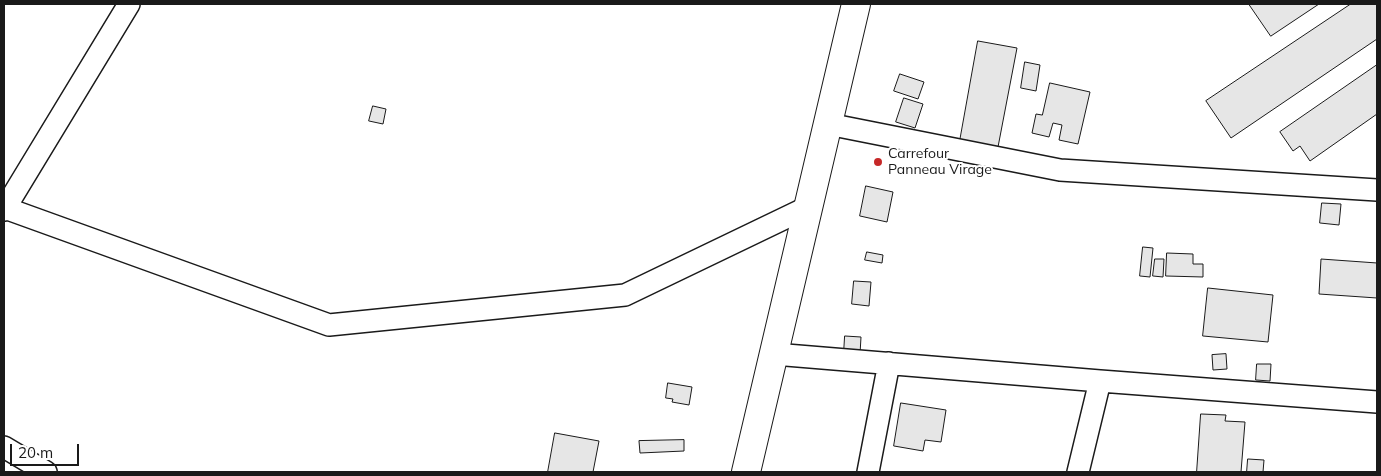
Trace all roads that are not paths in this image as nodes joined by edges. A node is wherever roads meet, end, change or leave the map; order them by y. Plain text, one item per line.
1 (129, 4) edge
2 (856, 4) edge
3 (828, 124) junction
4 (1377, 190) edge
5 (808, 207) junction
6 (4, 209) edge
7 (774, 354) junction
8 (888, 364) junction
9 (1100, 381) junction
10 (1377, 402) edge
11 (4, 447) edge
12 (46, 472) edge
13 (746, 472) edge
14 (868, 472) edge
15 (1078, 472) edge

1 - 6 street
2 - 3 street
3 - 4 street
3 - 5 street
5 - 6 street
5 - 7 street
7 - 8 street
7 - 13 street
8 - 9 street
8 - 14 street
9 - 10 street
9 - 15 street
11 - 12 street

